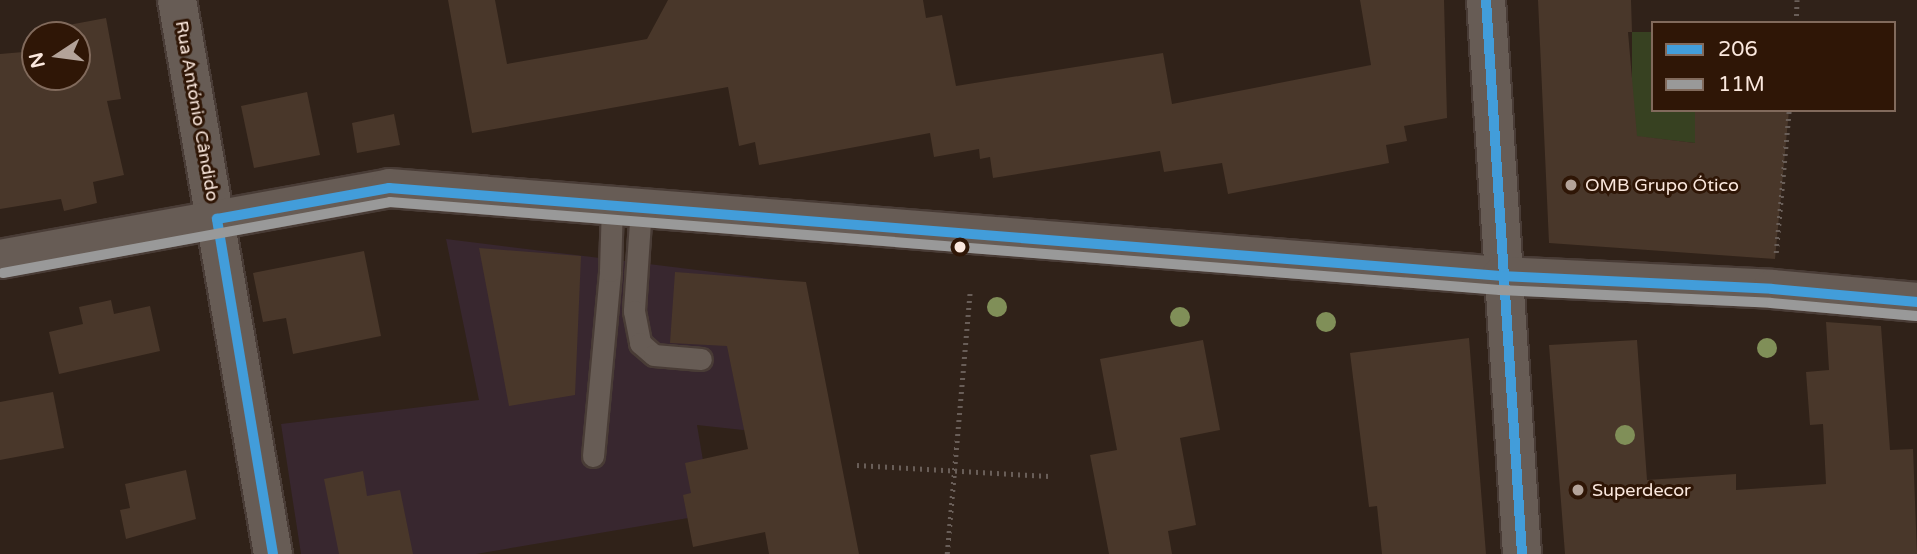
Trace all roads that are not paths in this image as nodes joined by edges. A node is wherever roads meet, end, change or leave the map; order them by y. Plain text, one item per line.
1 (177, 0) edge
2 (1486, 0) edge
3 (626, 206) junction
4 (217, 219) junction
5 (0, 259) edge
6 (1502, 276) junction
7 (1917, 302) edge
8 (701, 359) dead end
9 (593, 456) dead end
10 (273, 554) edge
11 (1522, 554) edge

1 - 4 street, Rua António Cândido
2 - 6 street
3 - 4 street
3 - 6 street
3 - 8 lane
3 - 9 lane
4 - 5 street
4 - 10 street, Rua António Cândido
6 - 7 street
6 - 11 street

